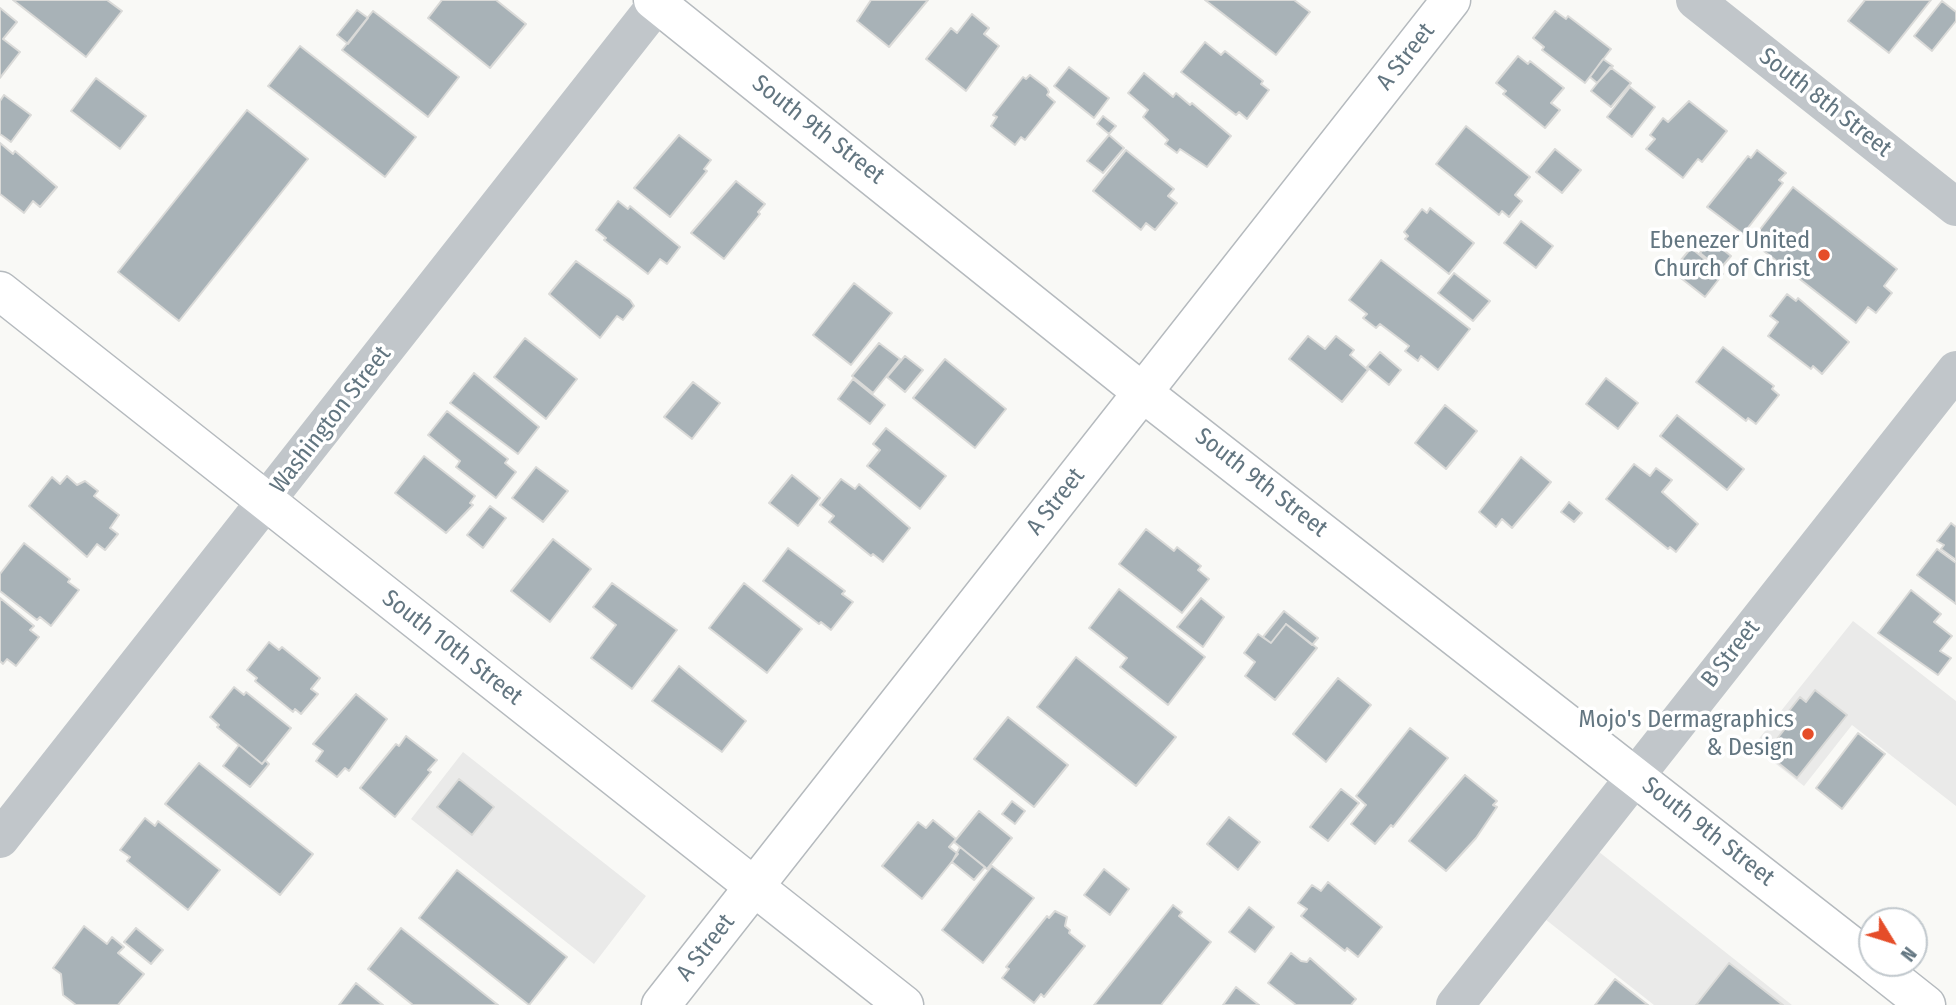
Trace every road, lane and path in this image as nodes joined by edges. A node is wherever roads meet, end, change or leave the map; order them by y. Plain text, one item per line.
1 (1451, 0) edge
2 (1695, 0) edge
3 (657, 1) edge
4 (1956, 207) edge
5 (0, 291) edge
6 (1956, 370) edge
7 (1142, 392) junction
8 (266, 502) junction
9 (1635, 775) junction
10 (0, 839) edge
11 (754, 887) junction
12 (1858, 952) edge
13 (1890, 977) edge
14 (661, 1005) edge
15 (904, 1005) edge
16 (1455, 1005) edge
17 (1926, 1005) edge

1 - 7 main road, A Street
2 - 4 street, South 8th Street
3 - 7 main road, South 9th Street
3 - 8 street, Washington Street
5 - 8 main road, South 10th Street
6 - 9 street, B Street
7 - 9 main road, South 9th Street
7 - 11 main road, A Street
8 - 10 street, Washington Street
8 - 11 main road, South 10th Street
9 - 12 main road, South 9th Street
9 - 16 street, B Street
11 - 14 main road, A Street
11 - 15 main road, South 10th Street
13 - 17 main road, South 9th Street

